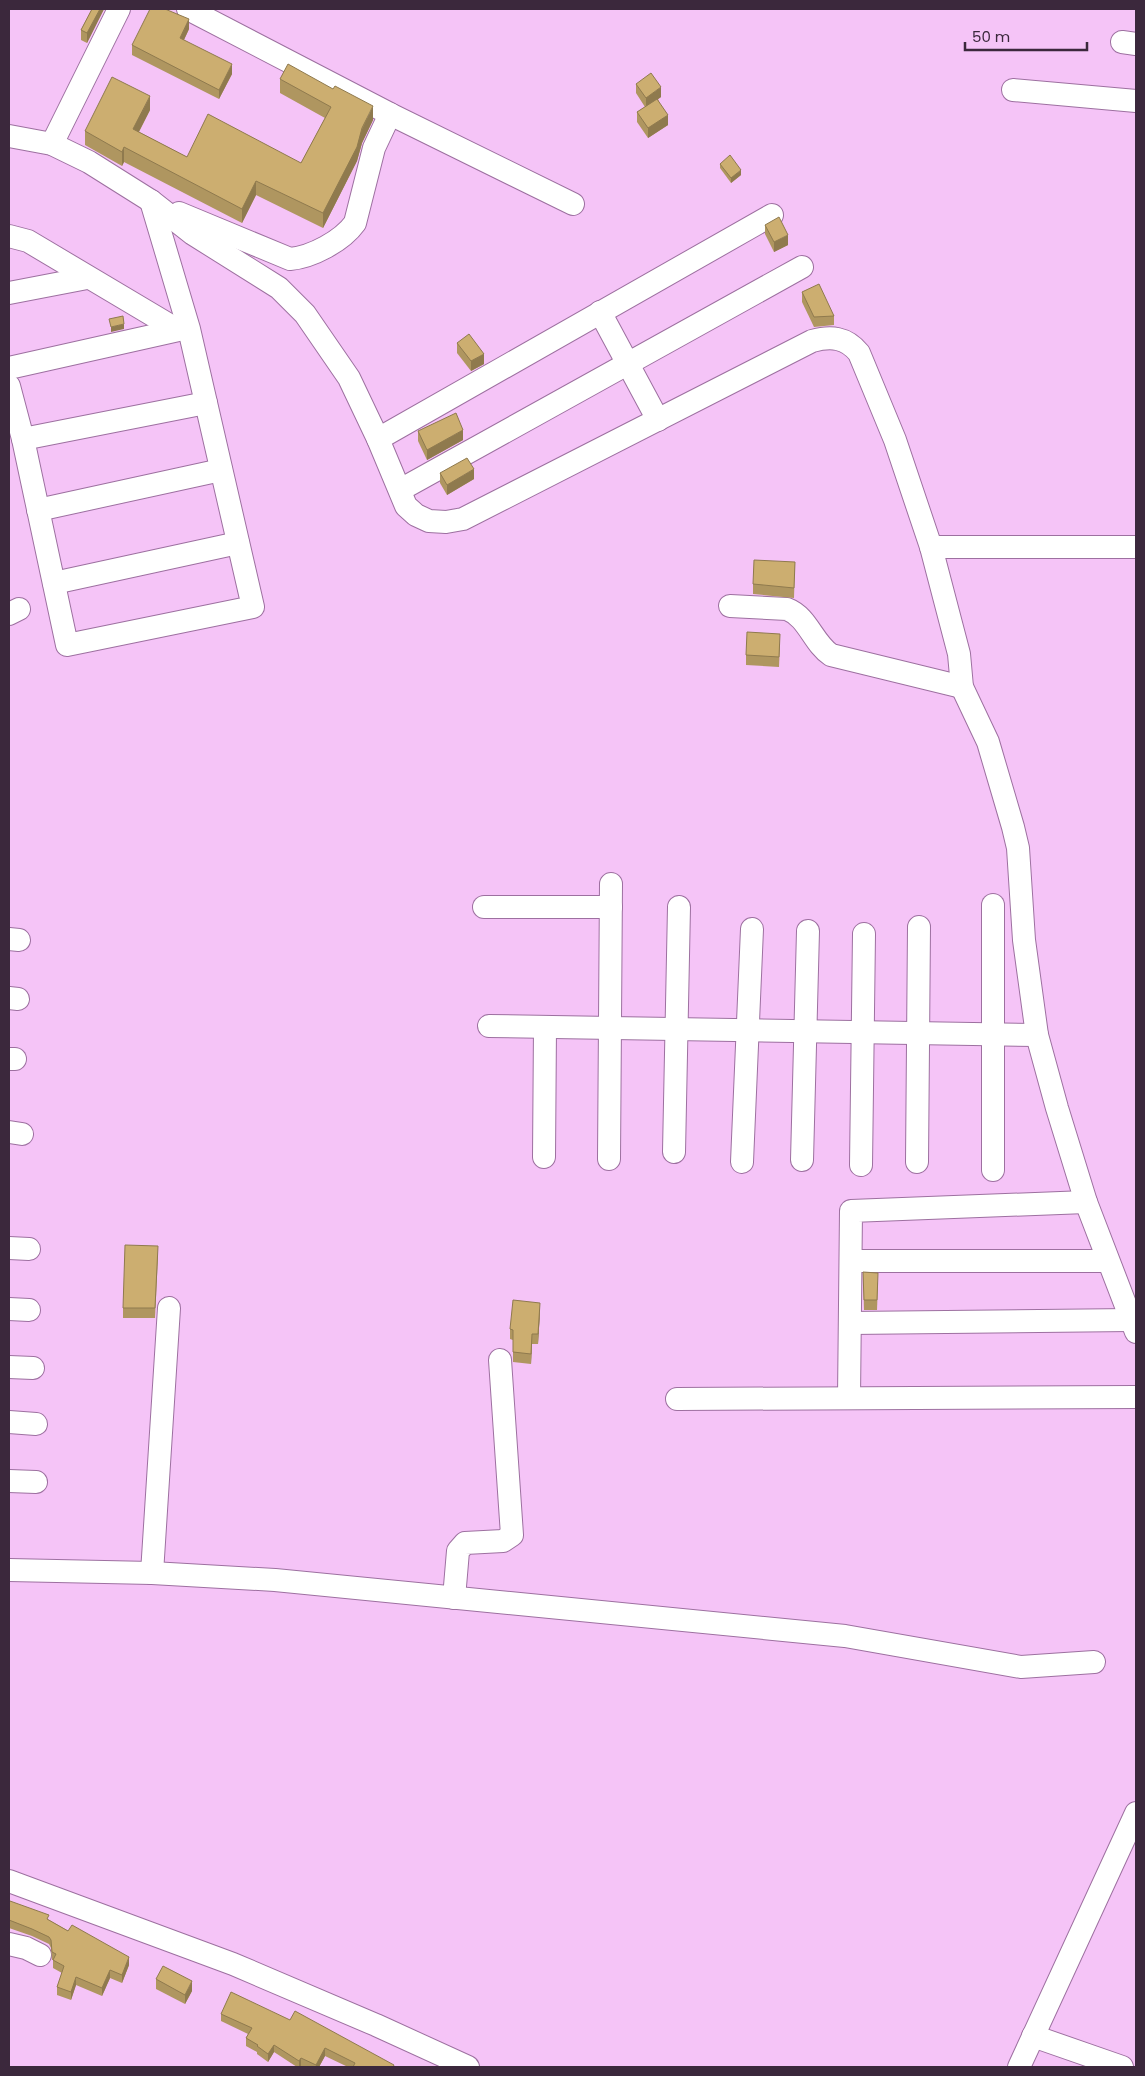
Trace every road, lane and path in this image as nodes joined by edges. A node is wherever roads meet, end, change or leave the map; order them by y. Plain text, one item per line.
1 (119, 9) edge
2 (188, 9) edge
3 (1013, 90) dead end
4 (1136, 101) edge
5 (390, 114) junction
6 (9, 136) edge
7 (52, 144) junction
8 (151, 201) junction
9 (573, 204) dead end
10 (772, 215) dead end
11 (9, 236) edge
12 (802, 267) dead end
13 (87, 278) junction
14 (9, 293) edge
15 (600, 312) junction
16 (182, 329) junction
17 (628, 364) junction
18 (9, 368) edge
19 (9, 386) edge
20 (206, 404) junction
21 (658, 420) junction
22 (378, 438) junction
23 (23, 439) junction
24 (221, 470) junction
25 (400, 490) junction
26 (38, 510) junction
27 (238, 543) junction
28 (931, 547) junction
29 (1136, 547) edge
30 (54, 583) junction
31 (730, 606) dead end
32 (962, 686) junction
33 (611, 884) dead end
34 (993, 904) dead end
35 (484, 907) dead end
36 (611, 907) junction
37 (679, 907) dead end
38 (919, 927) dead end
39 (752, 930) dead end
40 (808, 931) dead end
41 (864, 934) dead end
42 (489, 1026) dead end
43 (545, 1027) junction
44 (612, 1028) junction
45 (676, 1029) junction
46 (748, 1030) junction
47 (806, 1031) junction
48 (862, 1032) junction
49 (919, 1033) junction
50 (994, 1034) junction
51 (1037, 1034) junction
52 (674, 1152) dead end
53 (544, 1157) dead end
54 (610, 1159) dead end
55 (802, 1160) dead end
56 (742, 1162) dead end
57 (917, 1162) dead end
58 (860, 1165) dead end
59 (993, 1170) dead end
60 (1086, 1202) junction
61 (1107, 1261) junction
62 (851, 1262) junction
63 (169, 1308) dead end
64 (850, 1323) junction
65 (1134, 1326) edge
66 (500, 1360) dead end
67 (9, 1367) edge
68 (33, 1368) dead end
69 (1136, 1397) edge
70 (849, 1398) junction
71 (677, 1399) dead end
72 (9, 1422) edge
73 (36, 1424) dead end
74 (9, 1481) edge
75 (36, 1482) dead end
76 (9, 1570) edge
77 (152, 1573) junction
78 (454, 1598) junction
79 (1094, 1662) dead end
80 (1136, 1813) edge
81 (9, 1882) edge
82 (9, 1944) edge
83 (40, 1955) dead end
84 (1033, 2036) junction
85 (468, 2067) edge
86 (1019, 2067) edge
87 (1122, 2067) edge

1 - 7 street
2 - 5 street
3 - 4 street
5 - 8 street
5 - 9 street
6 - 7 street
7 - 8 street
8 - 16 street
8 - 22 street
10 - 15 street
11 - 13 street
12 - 17 street
13 - 14 street
13 - 16 street
15 - 17 street
15 - 22 street
16 - 18 street
16 - 20 street
17 - 21 street
17 - 25 street
19 - 23 street
20 - 23 street
20 - 24 street
21 - 25 street
21 - 28 street
22 - 25 street
23 - 26 street
24 - 26 street
24 - 27 street
26 - 30 street
27 - 30 street
27 - 30 street
28 - 29 street
28 - 32 street
31 - 32 street
32 - 51 street
33 - 36 street
34 - 50 street
35 - 36 street
36 - 44 street
37 - 45 street
38 - 49 street
39 - 46 street
40 - 47 street
41 - 48 street
42 - 43 street
43 - 44 street
43 - 53 street
44 - 45 street
44 - 54 street
45 - 46 street
45 - 52 street
46 - 47 street
46 - 56 street
47 - 48 street
47 - 55 street
48 - 49 street
48 - 58 street
49 - 50 street
49 - 57 street
50 - 51 street
50 - 59 street
51 - 60 street
60 - 61 street
60 - 62 street
61 - 62 street
61 - 65 street
62 - 64 street
63 - 77 street
64 - 65 street
64 - 70 street
66 - 78 street
67 - 68 street
69 - 70 street
70 - 71 street
72 - 73 street
74 - 75 street
76 - 77 street
77 - 78 street
78 - 79 street
80 - 84 street
81 - 85 street
82 - 83 street
84 - 86 street
84 - 87 street

